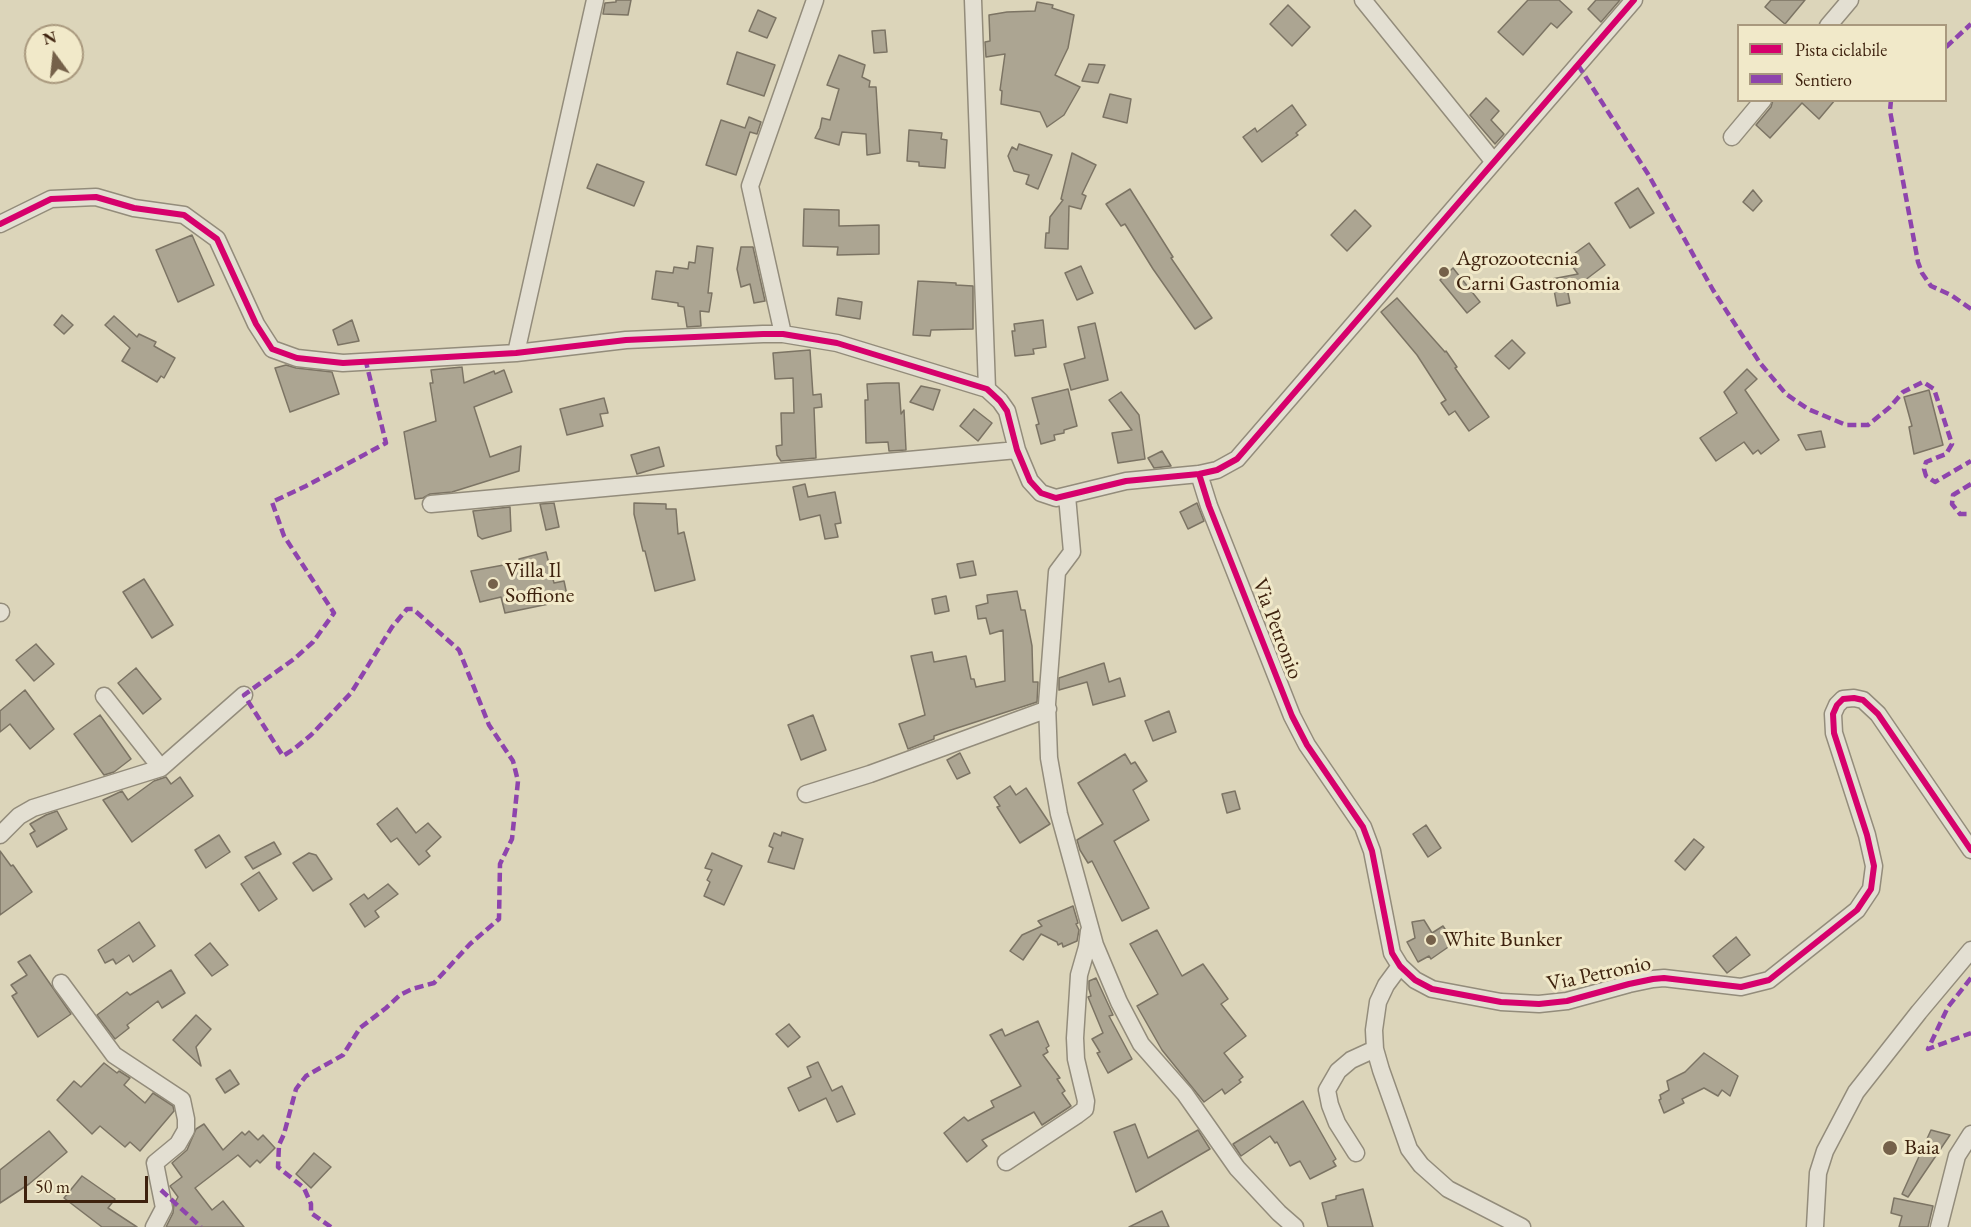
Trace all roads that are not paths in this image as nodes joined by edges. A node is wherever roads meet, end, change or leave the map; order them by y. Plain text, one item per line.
1 (595, 0) edge
2 (815, 0) edge
3 (973, 0) edge
4 (1363, 0) edge
5 (1634, 0) edge
6 (1850, 0) edge
7 (1830, 24) edge
8 (1761, 102) edge
9 (1732, 137) dead end
10 (1494, 162) junction
11 (0, 224) edge
12 (783, 334) junction
13 (516, 353) junction
14 (987, 389) junction
15 (1017, 450) junction
16 (1199, 474) junction
17 (1067, 496) junction
18 (431, 504) dead end
19 (244, 694) dead end
20 (104, 696) dead end
21 (1048, 709) junction
22 (161, 768) junction
23 (806, 794) dead end
24 (0, 835) edge
25 (1971, 850) edge
26 (1089, 926) junction
27 (1971, 950) edge
28 (1400, 966) junction
29 (61, 983) dead end
30 (1376, 1049) junction
31 (1971, 1134) edge
32 (1356, 1154) dead end
33 (1006, 1162) dead end
34 (154, 1227) edge
35 (1295, 1227) edge
36 (1522, 1227) edge
37 (1815, 1227) edge
38 (1939, 1227) edge

1 - 13 street
2 - 12 street
3 - 14 street
4 - 10 street
5 - 10 street
6 - 7 street
8 - 9 street
10 - 16 street
11 - 13 street
12 - 13 street
12 - 14 street
14 - 15 street
15 - 17 street
15 - 18 street
16 - 17 street
16 - 28 street, Via Petronio
17 - 21 street
19 - 22 street
20 - 22 street
21 - 23 street
21 - 26 street
22 - 24 street
25 - 28 street, Via Petronio
26 - 33 street
26 - 35 street
27 - 37 street
28 - 30 street
29 - 34 street
30 - 32 street
30 - 36 street
31 - 38 street

